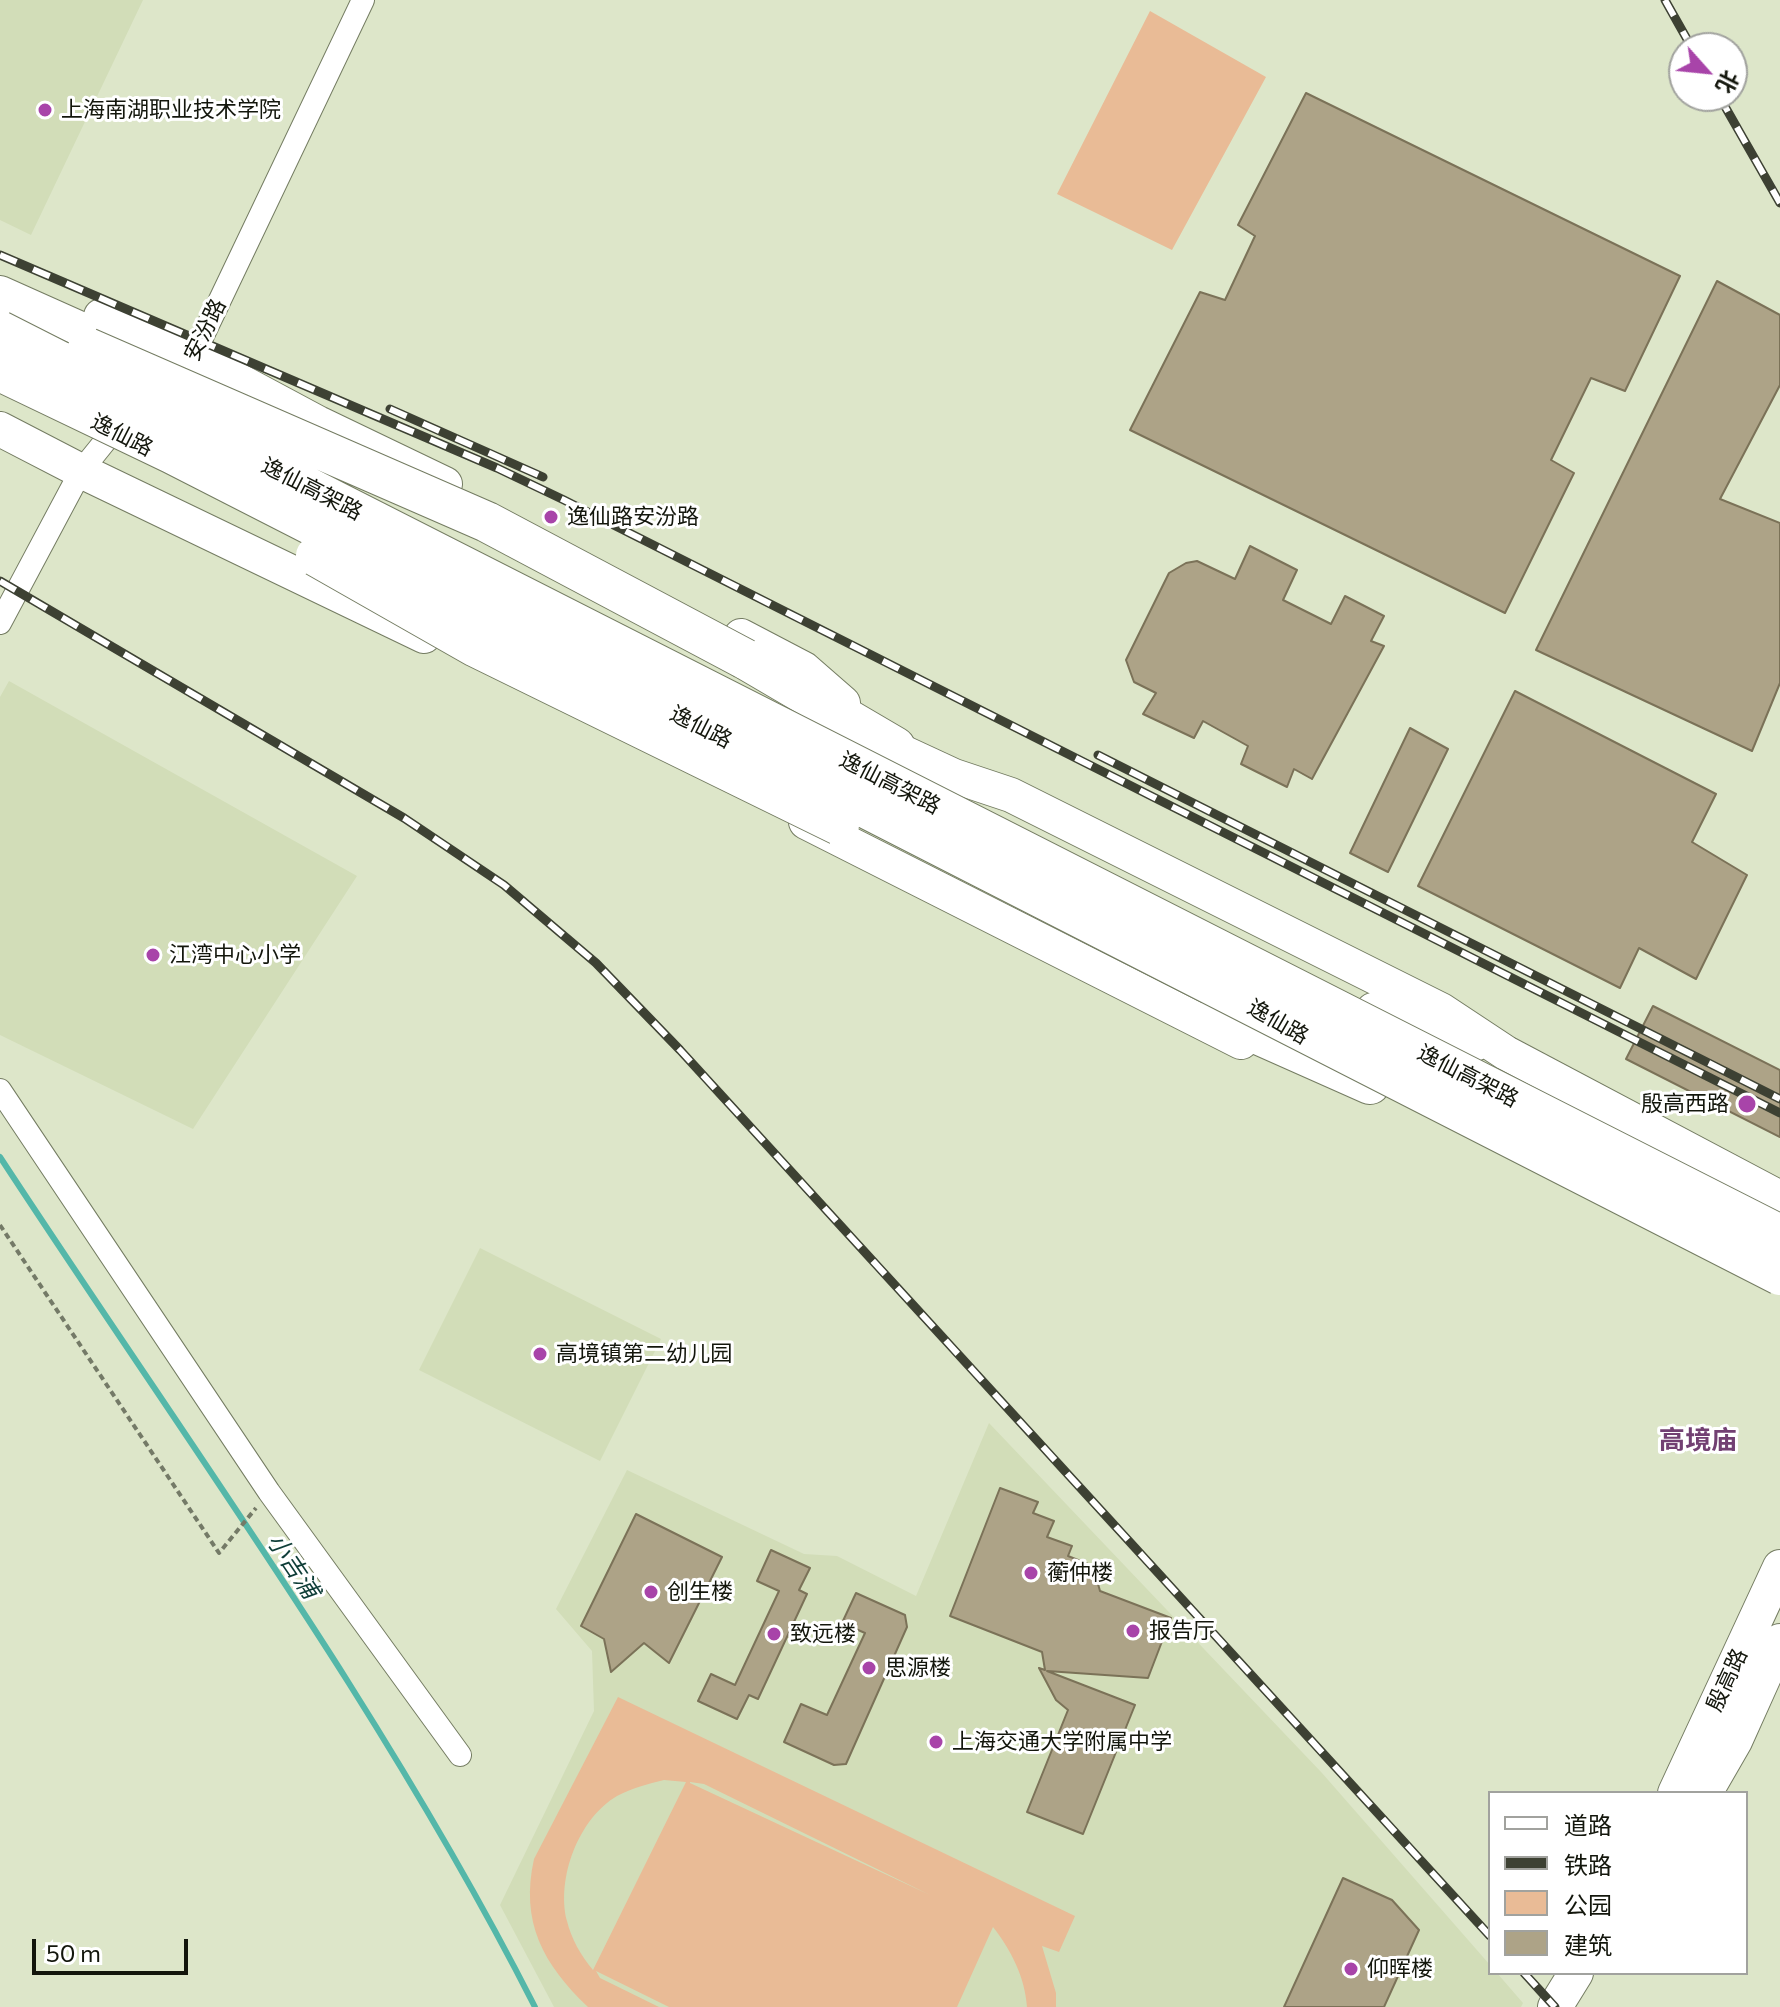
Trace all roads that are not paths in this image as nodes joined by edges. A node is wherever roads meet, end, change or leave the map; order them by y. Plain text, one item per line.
1 (363, 0) edge
2 (0, 272) edge
3 (0, 293) edge
4 (0, 311) edge
5 (0, 331) edge
6 (188, 366) junction
7 (0, 372) edge
8 (0, 429) edge
9 (114, 431) junction
10 (171, 453) junction
11 (81, 471) junction
12 (0, 623) edge
13 (588, 670) junction
14 (506, 675) junction
15 (895, 747) junction
16 (0, 1090) edge
17 (1394, 1094) junction
18 (1780, 1198) edge
19 (1780, 1235) edge
20 (1780, 1275) edge
21 (1780, 1296) edge
22 (1780, 1567) edge
23 (1780, 1641) edge
24 (460, 1755) dead end
25 (1676, 1791) edge
26 (1706, 1791) edge
27 (1575, 1975) edge
28 (1601, 1975) edge
29 (1555, 2007) edge
30 (1582, 2007) edge

1 - 6 street, 安汾路
2 - 6 main road
3 - 6 main road
4 - 15 highway, bridge
5 - 19 highway, 逸仙高架路, bridge
6 - 9 street, 安汾路
6 - 15 main road
7 - 9 main road, 逸仙路
7 - 10 highway, 逸仙高架路, bridge
8 - 11 main road, 逸仙路
9 - 11 street, 安汾路
9 - 13 main road, 逸仙路
10 - 17 highway, bridge
10 - 20 highway, 逸仙高架路, bridge
11 - 12 street, 安汾路
11 - 14 main road, 逸仙路
13 - 14 main road
13 - 17 main road, 逸仙路
14 - 17 main road, 逸仙路
15 - 18 main road
16 - 24 street
17 - 21 main road, 逸仙路
22 - 25 main road, 殷高路
23 - 26 main road, 殷高路
27 - 29 main road
28 - 30 main road

